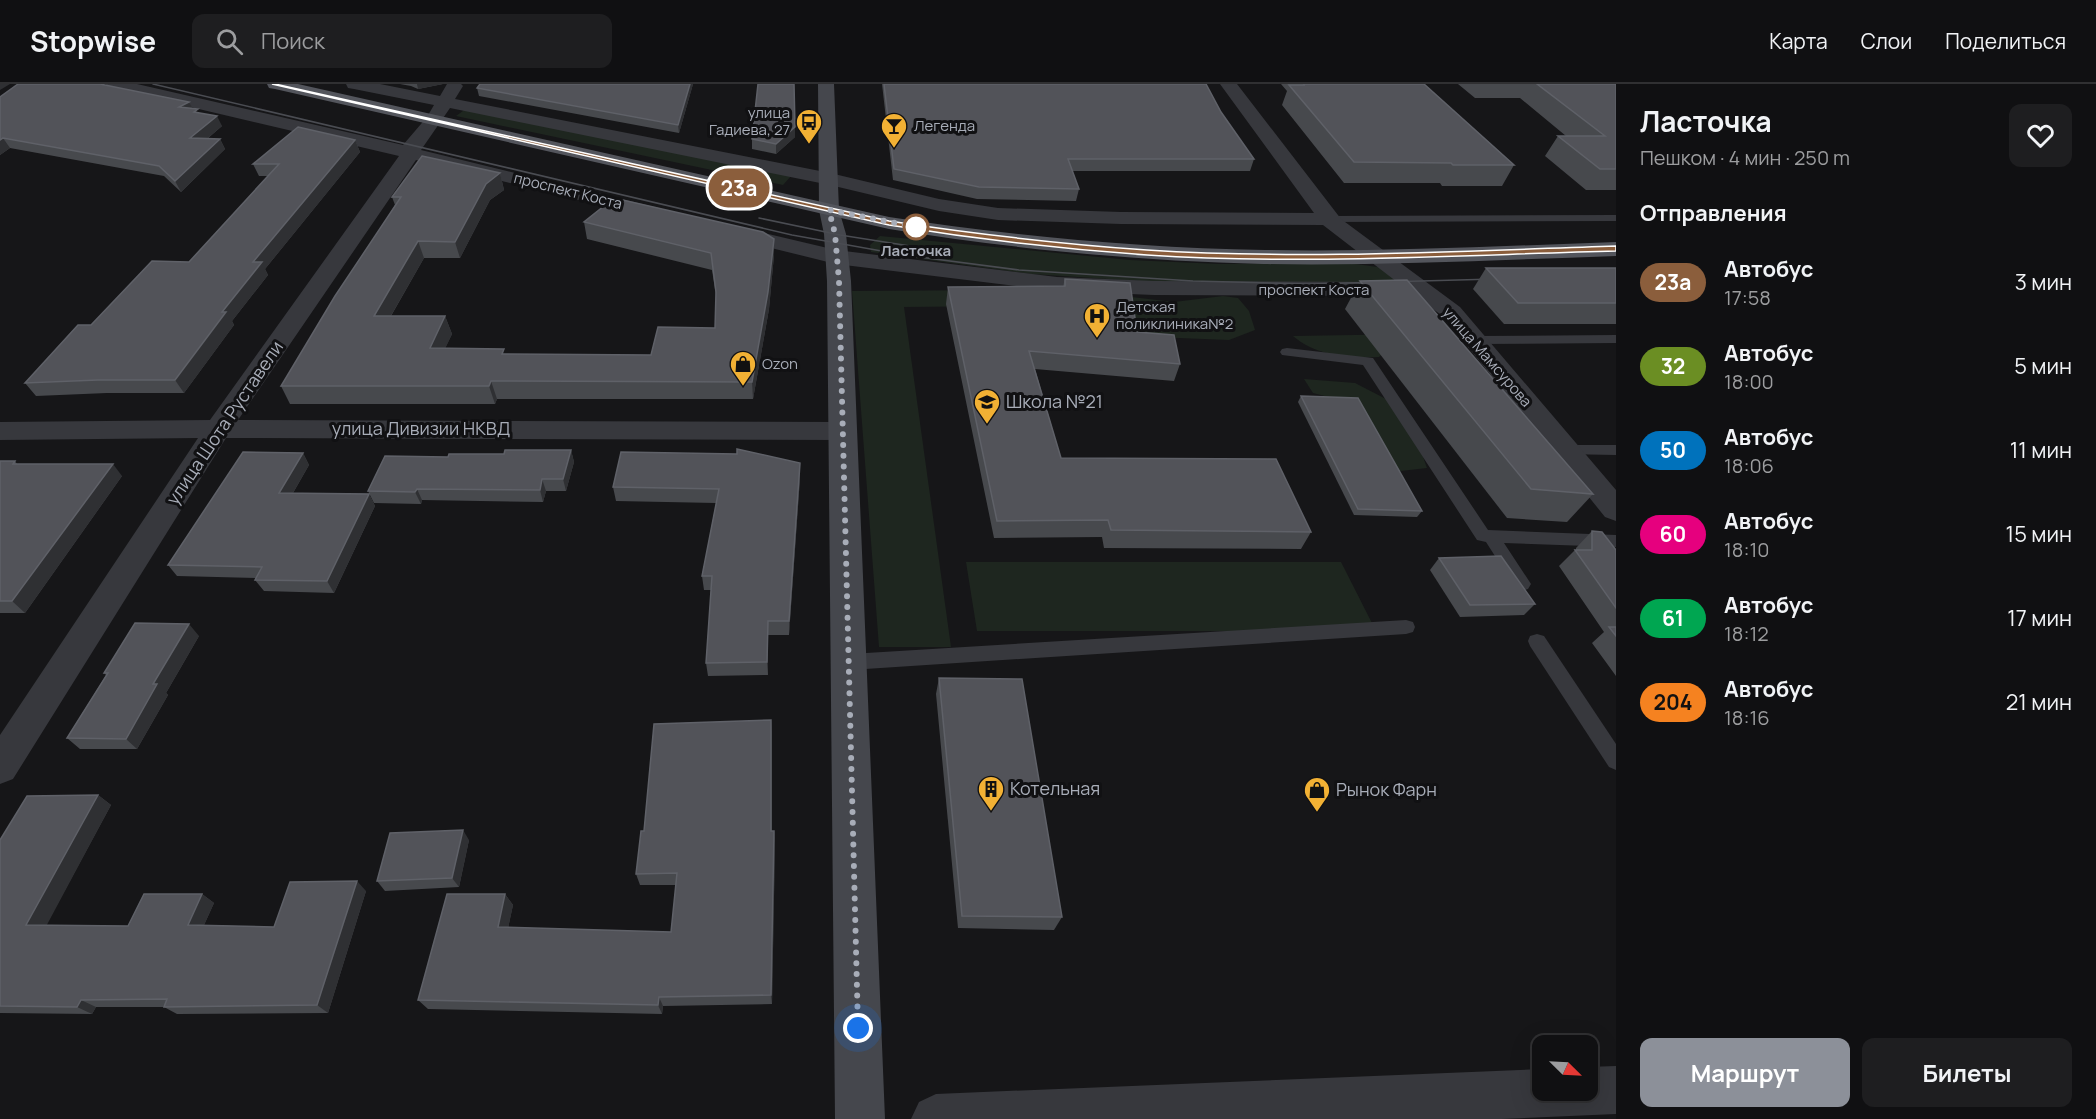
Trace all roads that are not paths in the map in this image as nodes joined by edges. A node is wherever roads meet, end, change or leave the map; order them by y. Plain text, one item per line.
1 (114, 84) edge
2 (275, 84) edge
3 (354, 84) edge
4 (826, 84) edge
5 (1228, 84) edge
6 (445, 102) edge
7 (408, 153) junction
8 (830, 179) junction
9 (829, 210) junction
10 (674, 217) edge
11 (1616, 218) edge
12 (1329, 219) junction
13 (709, 226) edge
14 (1616, 249) edge
15 (1375, 255) junction
16 (836, 256) junction
17 (1421, 289) junction
18 (1475, 339) junction
19 (1616, 339) edge
20 (1287, 352) dead end
21 (218, 429) junction
22 (0, 431) edge
23 (842, 431) junction
24 (1567, 450) junction
25 (1616, 450) edge
26 (1616, 510) edge
27 (1491, 537) junction
28 (1616, 541) edge
29 (1522, 584) edge
30 (1406, 627) dead end
31 (1537, 641) dead end
32 (850, 662) junction
33 (1616, 761) edge
34 (0, 767) edge
35 (1616, 1090) edge
36 (860, 1119) edge
37 (936, 1119) edge

1 - 7 street, проспект Коста
2 - 6 main road, проспект Коста
3 - 6 street
4 - 8 main road
5 - 12 street, улица Мамсурова
6 - 7 street, улица Шота Руставели
6 - 8 street
6 - 9 main road, проспект Коста
7 - 10 street, проспект Коста
7 - 21 street, улица Шота Руставели
8 - 9 main road
8 - 12 street
9 - 15 main road, проспект Коста
9 - 16 main road
11 - 12 lane
12 - 15 street, улица Мамсурова
13 - 16 street, проспект Коста
14 - 15 main road, проспект Коста
15 - 17 street, улица Мамсурова
16 - 17 street, проспект Коста
16 - 23 main road
17 - 18 street, улица Мамсурова
18 - 19 lane
18 - 24 street, улица Мамсурова
20 - 27 lane
21 - 22 street, улица Дивизии НКВД
21 - 23 street, улица Дивизии НКВД
21 - 34 street, улица Шота Руставели
23 - 32 main road
24 - 25 lane
24 - 26 street, улица Мамсурова
27 - 28 lane
27 - 29 lane
30 - 32 lane
31 - 33 lane
32 - 36 main road
35 - 37 street

